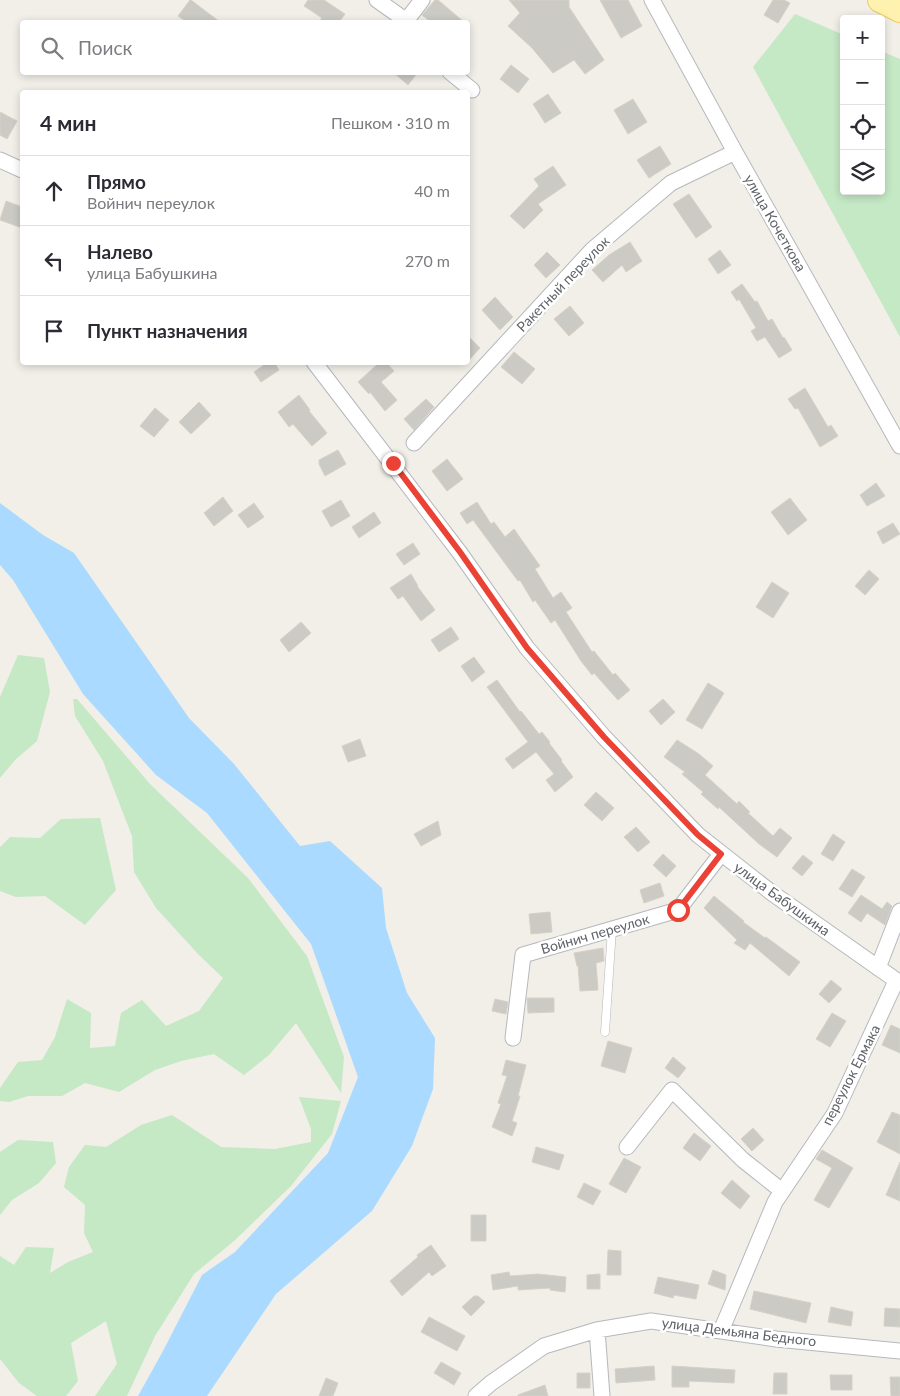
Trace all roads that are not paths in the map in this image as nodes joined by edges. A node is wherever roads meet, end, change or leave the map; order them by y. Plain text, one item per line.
1 (377, 0) edge
2 (422, 0) edge
3 (652, 0) edge
4 (880, 0) edge
5 (900, 10) edge
6 (404, 20) edge
7 (408, 20) edge
8 (454, 75) edge
9 (472, 90) dead end
10 (734, 152) junction
11 (0, 160) edge
12 (20, 169) edge
13 (316, 365) edge
14 (414, 443) dead end
15 (900, 446) edge
16 (721, 854) junction
17 (900, 911) edge
18 (612, 929) junction
19 (878, 968) junction
20 (898, 982) edge
21 (605, 1032) dead end
22 (513, 1038) dead end
23 (627, 1147) dead end
24 (782, 1191) junction
25 (597, 1330) junction
26 (720, 1331) junction
27 (900, 1351) edge
28 (476, 1396) edge
29 (602, 1396) edge

1 - 6 street
2 - 7 street
3 - 10 street, улица Кочеткова
4 - 5 main road
8 - 9 street
10 - 14 street, Ракетный переулок
10 - 15 street, улица Кочеткова
11 - 12 street
13 - 16 street, улица Бабушкина
16 - 18 street, Войнич переулок
16 - 19 street, улица Бабушкина
17 - 19 street
18 - 21 lane
18 - 22 street, Войнич переулок
19 - 20 street, улица Бабушкина
20 - 24 street, переулок Ермака
23 - 24 street
24 - 26 street, переулок Ермака
25 - 26 street, улица Демьяна Бедного
25 - 28 street, улица Демьяна Бедного
25 - 29 street
26 - 27 street, улица Демьяна Бедного

